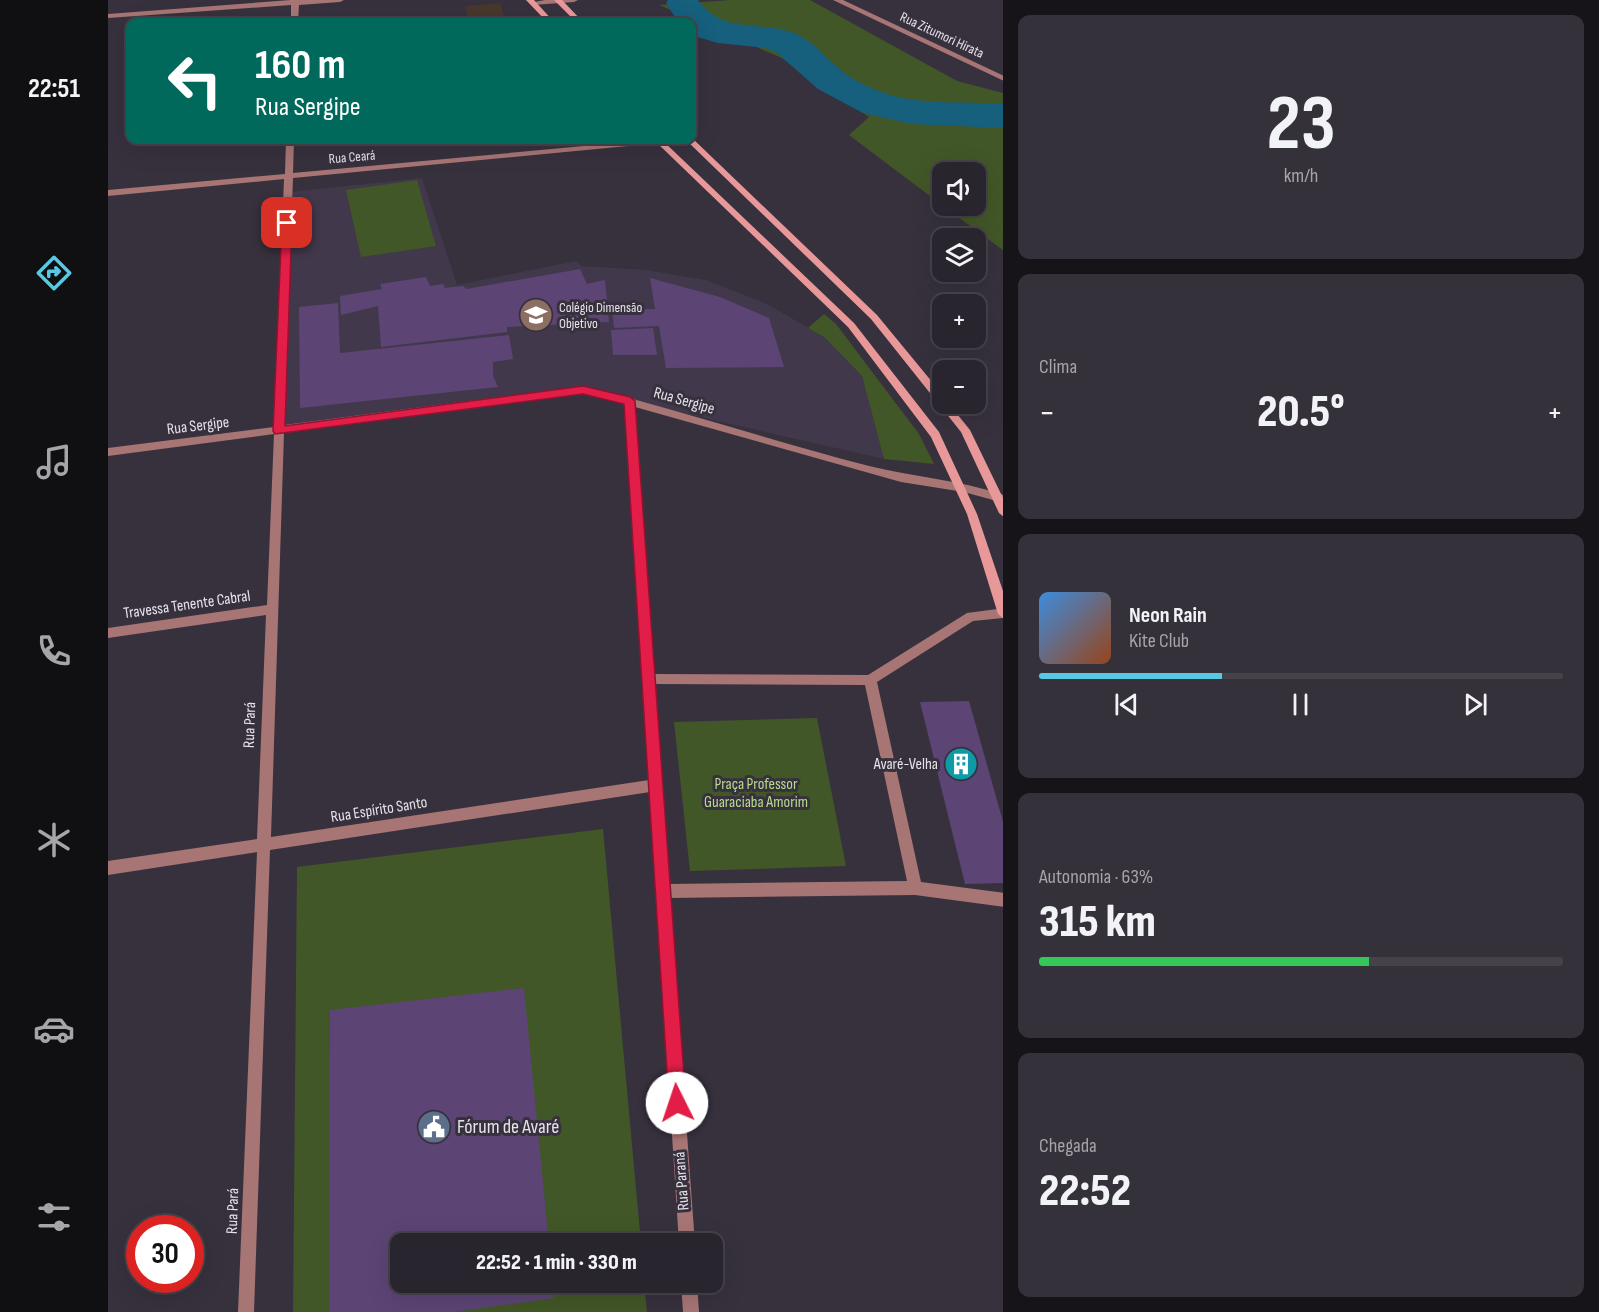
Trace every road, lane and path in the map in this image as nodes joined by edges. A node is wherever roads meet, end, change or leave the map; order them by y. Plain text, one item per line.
1 (340, 0) edge
2 (559, 0) edge
3 (574, 0) edge
4 (837, 0) edge
5 (295, 2) edge
6 (532, 2) edge
7 (108, 16) edge
8 (295, 18) edge
9 (547, 18) edge
10 (576, 18) edge
11 (1003, 79) edge
12 (290, 144) edge
13 (622, 144) edge
14 (667, 144) edge
15 (694, 144) edge
16 (288, 177) junction
17 (108, 193) edge
18 (830, 274) junction
19 (807, 283) junction
20 (932, 388) edge
21 (630, 401) junction
22 (952, 414) edge
23 (279, 431) junction
24 (108, 452) edge
25 (957, 485) junction
26 (1000, 497) edge
27 (272, 609) junction
28 (1003, 613) edge
29 (108, 633) edge
30 (648, 680) junction
31 (870, 680) junction
32 (655, 785) junction
33 (262, 845) junction
34 (108, 868) edge
35 (915, 888) junction
36 (663, 891) junction
37 (1003, 900) edge
38 (686, 1233) edge
39 (690, 1293) edge
40 (246, 1312) edge
41 (691, 1312) edge

1 - 5 street
2 - 3 street
2 - 6 street
2 - 10 main road
4 - 11 street, Rua Zitumori Hirata
5 - 7 street
5 - 8 street
6 - 9 main road
12 - 16 street, Rua Pará
13 - 16 street, Rua Ceará
14 - 19 main road
15 - 18 main road
16 - 17 street, Rua Ceará
16 - 23 street, Rua Pará
18 - 19 main road
18 - 20 main road
19 - 25 main road
21 - 23 street, Rua Sergipe
21 - 25 street, Rua Sergipe
21 - 30 street, Rua Paraná
22 - 26 main road
23 - 24 street, Rua Sergipe
23 - 27 street, Rua Pará
25 - 26 street, Rua Sergipe
25 - 28 main road
27 - 29 street, Travessa Tenente Cabral
27 - 33 street, Rua Pará
28 - 31 street
30 - 31 street
30 - 32 street, Rua Paraná
31 - 35 street
32 - 33 street, Rua Espírito Santo
32 - 36 street, Rua Paraná
33 - 34 street, Rua Espírito Santo
33 - 40 street, Rua Pará
35 - 36 street
35 - 37 street
36 - 38 street, Rua Paraná
39 - 41 street

